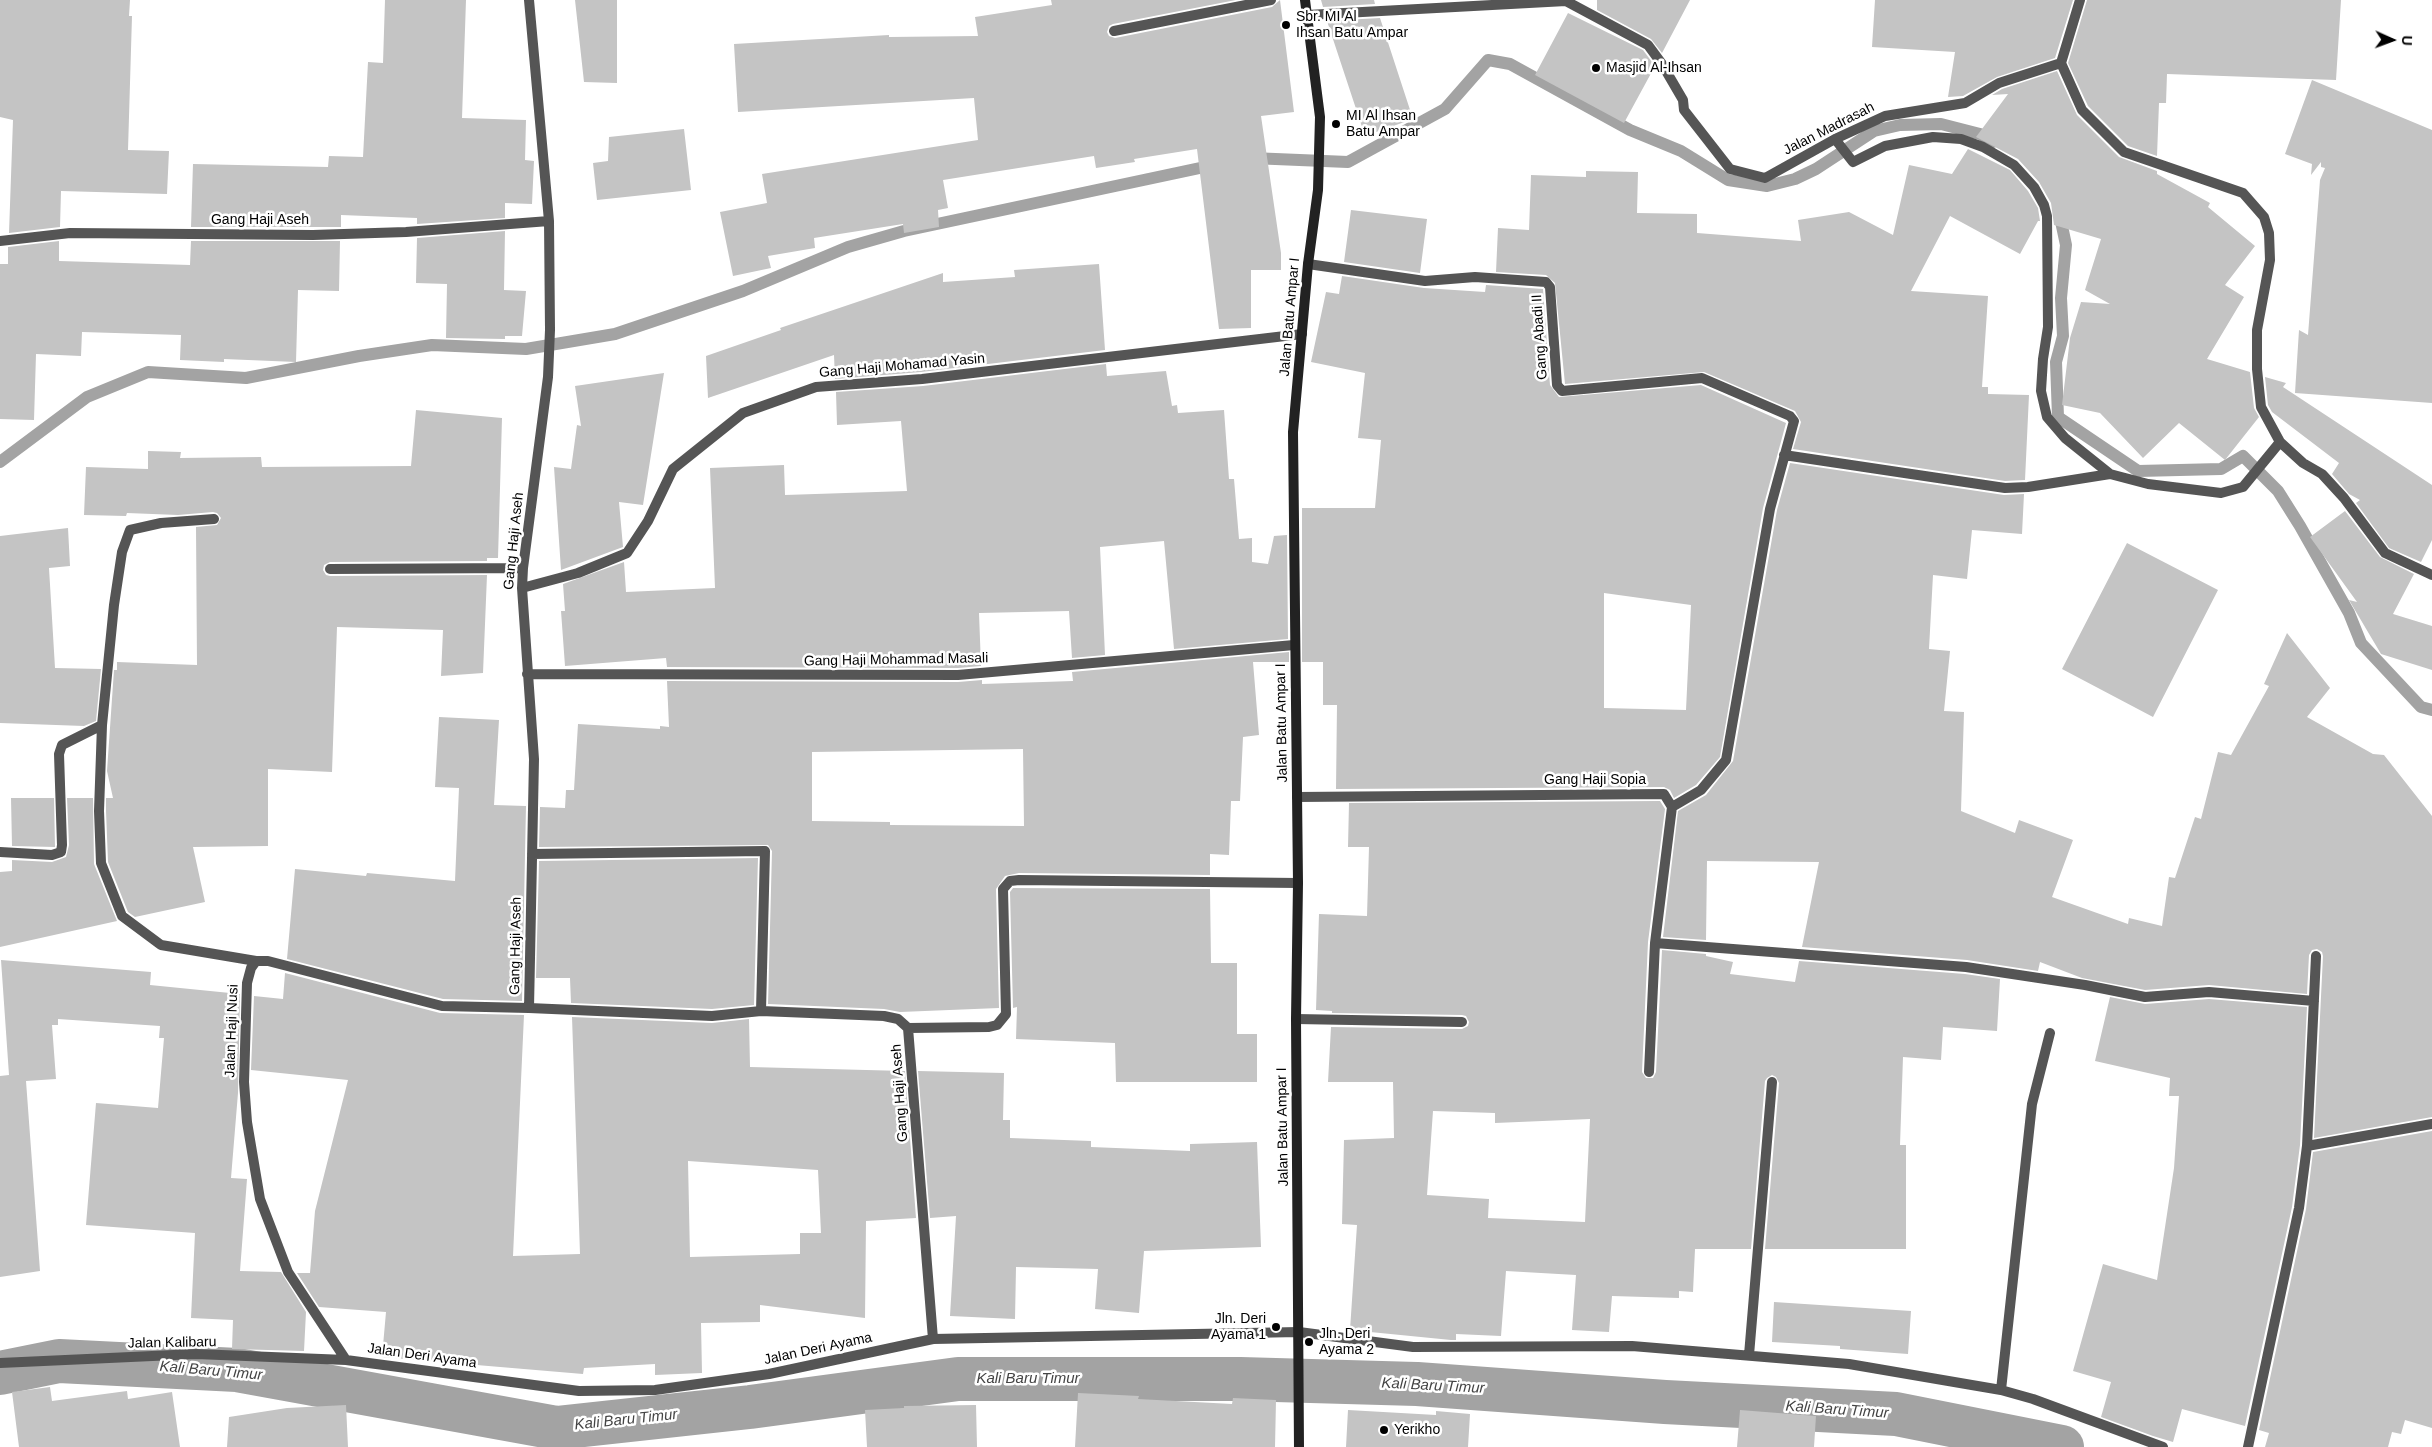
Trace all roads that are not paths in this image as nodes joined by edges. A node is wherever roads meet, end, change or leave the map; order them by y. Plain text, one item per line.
1 (529, 0) edge
2 (1271, 0) edge
3 (1305, 0) edge
4 (2080, 0) edge
5 (1307, 14) junction
6 (1114, 31) dead end
7 (2061, 63) junction
8 (1837, 140) junction
9 (550, 221) junction
10 (0, 241) edge
11 (1308, 264) junction
12 (1302, 334) junction
13 (2280, 442) junction
14 (1784, 455) junction
15 (2110, 474) junction
16 (214, 519) dead end
17 (523, 568) junction
18 (330, 569) dead end
19 (2432, 575) edge
20 (522, 588) junction
21 (1294, 645) junction
22 (527, 674) junction
23 (102, 725) junction
24 (1297, 797) junction
25 (1672, 807) junction
26 (0, 852) edge
27 (532, 854) junction
28 (1298, 883) junction
29 (1655, 943) junction
30 (2316, 956) dead end
31 (256, 961) junction
32 (2314, 1001) junction
33 (529, 1008) junction
34 (762, 1011) junction
35 (1296, 1019) junction
36 (1462, 1022) dead end
37 (908, 1028) junction
38 (2050, 1033) dead end
39 (1649, 1072) dead end
40 (1772, 1082) dead end
41 (2432, 1124) edge
42 (2307, 1146) junction
43 (1299, 1332) junction
44 (933, 1339) junction
45 (1749, 1355) junction
46 (346, 1360) junction
47 (0, 1363) edge
48 (2002, 1390) junction
49 (1299, 1447) edge
50 (2163, 1447) edge
51 (2248, 1447) edge

1 - 9 street, Gang Haji Aseh
2 - 6 street
3 - 5 street, Jalan Batu Ampar I
4 - 7 street
5 - 8 street, Jalan Madrasah
5 - 11 street, Jalan Batu Ampar I
7 - 8 street, Jalan Madrasah
7 - 13 street
8 - 15 street
9 - 10 street, Gang Haji Aseh
9 - 17 street, Gang Haji Aseh
11 - 12 street, Jalan Batu Ampar I
11 - 14 street, Gang Abadi II
12 - 20 street, Gang Haji Mohamad Yasin
12 - 21 street, Jalan Batu Ampar I
13 - 15 street
13 - 19 street
14 - 15 street
14 - 25 street
16 - 23 street
17 - 18 street
17 - 20 street, Gang Haji Aseh
20 - 22 street, Gang Haji Aseh
21 - 22 street, Gang Haji Mohammad Masali
21 - 24 street, Jalan Batu Ampar I
22 - 27 street, Gang Haji Aseh
23 - 26 street
23 - 31 street
24 - 25 street, Gang Haji Sopia
24 - 28 street, Jalan Batu Ampar I
25 - 29 street
27 - 33 street, Gang Haji Aseh
27 - 34 street
28 - 35 street, Jalan Batu Ampar I
28 - 37 street
29 - 32 street
29 - 39 street
30 - 32 street
31 - 33 street
31 - 46 street, Jalan Haji Nusi
32 - 42 street
33 - 34 street, Gang Haji Aseh
34 - 37 street, Gang Haji Aseh
35 - 36 street
35 - 43 street, Jalan Batu Ampar I
37 - 44 street, Gang Haji Aseh
38 - 48 street
40 - 45 street
41 - 42 street
42 - 51 street
43 - 44 street, Jalan Deri Ayama
43 - 45 street, Jalan Deri Ayama
43 - 49 street, Jalan Batu Ampar I
44 - 46 street, Jalan Deri Ayama
45 - 48 street, Jalan Deri Ayama
46 - 47 street, Jalan Kalibaru
48 - 50 street, Jalan Deri Ayama

